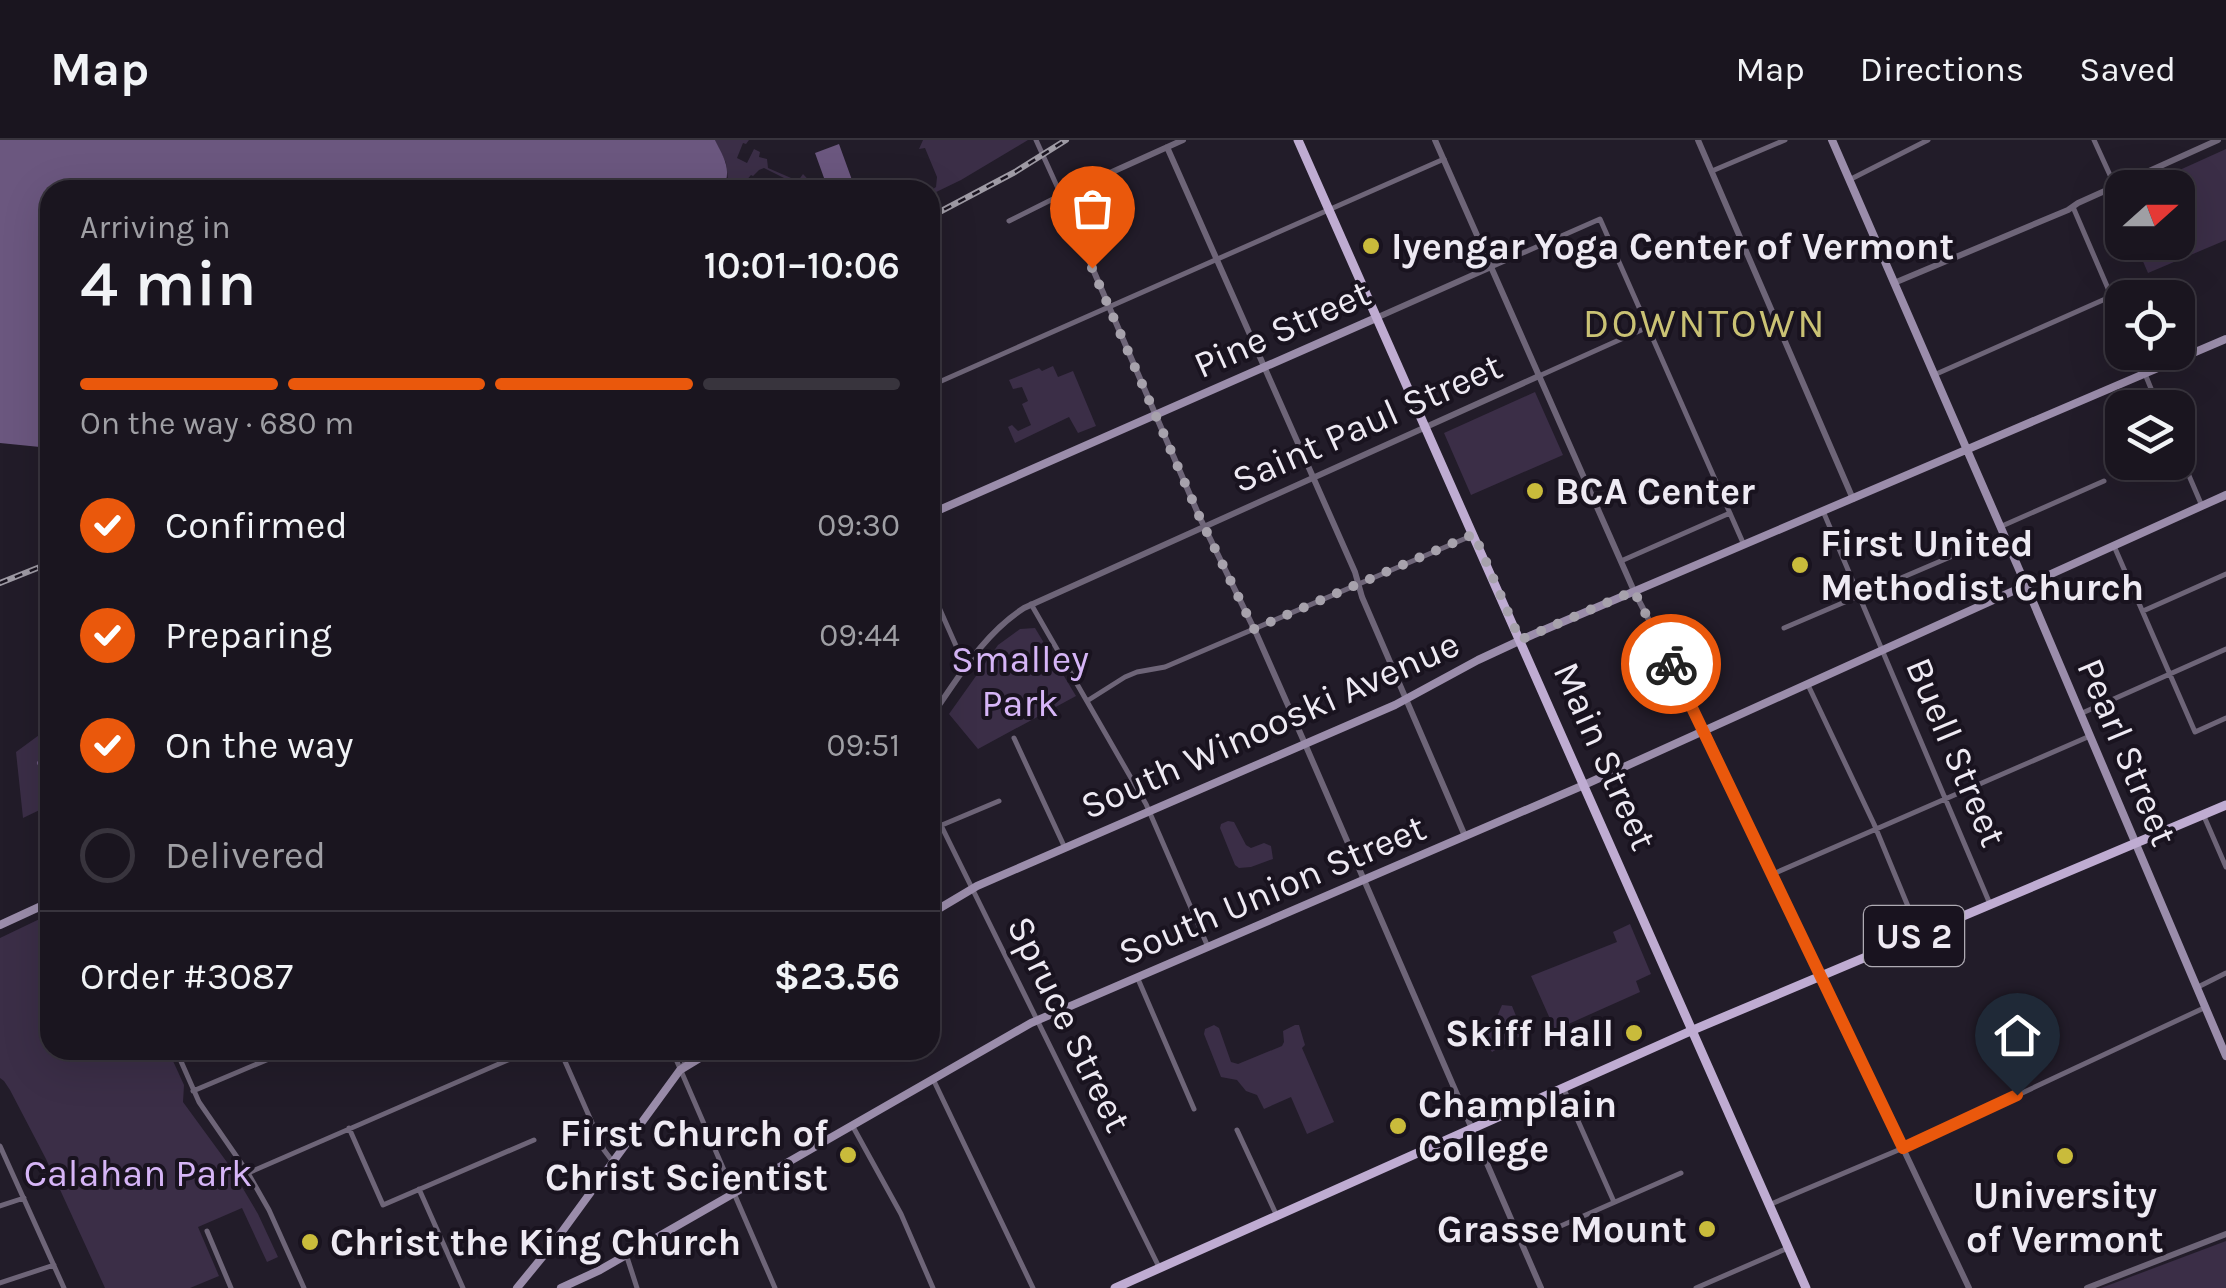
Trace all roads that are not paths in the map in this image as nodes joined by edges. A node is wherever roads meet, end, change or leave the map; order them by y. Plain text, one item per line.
1 (1036, 140) edge
2 (1184, 140) edge
3 (1298, 140) edge
4 (1435, 140) edge
5 (1698, 140) edge
6 (1786, 140) edge
7 (1832, 140) edge
8 (1928, 140) edge
9 (2094, 140) edge
10 (2218, 140) edge
11 (1166, 144) edge
12 (1444, 159) junction
13 (2108, 170) edge
14 (2151, 170) edge
15 (1712, 171) junction
16 (1849, 180) junction
17 (2105, 191) edge
18 (1060, 196) junction
19 (2073, 208) junction
20 (1329, 210) junction
21 (1009, 222) dead end
22 (1216, 258) junction
23 (1491, 268) junction
24 (2105, 280) edge
25 (1894, 284) junction
26 (2105, 299) edge
27 (1109, 307) junction
28 (1376, 318) junction
29 (1648, 326) junction
30 (2226, 338) edge
31 (1264, 368) junction
32 (2143, 370) edge
33 (2145, 374) junction
34 (1539, 376) junction
35 (1934, 376) junction
36 (940, 382) edge
37 (2152, 390) edge
38 (1156, 414) junction
39 (1426, 428) junction
40 (1967, 451) junction
41 (1314, 477) junction
42 (2191, 480) edge
43 (2104, 481) dead end
44 (2226, 495) edge
45 (1853, 499) junction
46 (2202, 506) junction
47 (940, 510) edge
48 (1823, 511) junction
49 (1730, 513) junction
50 (1204, 526) junction
51 (2002, 531) junction
52 (1474, 534) junction
53 (1744, 545) junction
54 (2114, 546) junction
55 (1621, 561) junction
56 (2226, 574) edge
57 (2026, 585) junction
58 (1359, 586) junction
59 (1634, 591) junction
60 (1860, 596) junction
61 (1031, 604) junction
62 (940, 610) edge
63 (2143, 611) junction
64 (1784, 628) dead end
65 (1254, 629) junction
66 (1520, 640) junction
67 (2226, 649) edge
68 (1883, 650) junction
69 (968, 663) junction
70 (2170, 674) junction
71 (1808, 685) junction
72 (1407, 700) junction
73 (1087, 701) junction
74 (940, 704) edge
75 (2080, 714) junction
76 (2226, 718) edge
77 (1705, 730) junction
78 (2090, 736) junction
79 (1014, 738) dead end
80 (1305, 744) junction
81 (1584, 785) junction
82 (1946, 799) junction
83 (999, 801) dead end
84 (2226, 805) edge
85 (1150, 811) junction
86 (2203, 814) junction
87 (941, 825) joint
88 (1876, 829) junction
89 (1465, 836) junction
90 (2136, 842) junction
91 (1064, 848) junction
92 (2226, 867) edge
93 (1773, 874) junction
94 (1364, 880) junction
95 (972, 888) junction
96 (1990, 904) junction
97 (40, 906) edge
98 (940, 908) edge
99 (0, 924) edge
100 (1920, 934) junction
101 (1208, 947) junction
102 (2226, 973) edge
103 (1821, 976) junction
104 (1137, 978) junction
105 (2198, 987) junction
106 (2206, 1007) junction
107 (1036, 1021) junction
108 (1692, 1030) junction
109 (2226, 1056) edge
110 (180, 1060) edge
111 (267, 1060) edge
112 (509, 1060) edge
113 (564, 1060) edge
114 (676, 1060) edge
115 (687, 1060) edge
116 (696, 1060) edge
117 (680, 1070) junction
118 (933, 1079) junction
119 (1563, 1087) junction
120 (193, 1092) junction
121 (1194, 1109) dead end
122 (852, 1125) junction
123 (350, 1128) junction
124 (1472, 1129) junction
125 (1236, 1130) dead end
126 (534, 1140) dead end
127 (0, 1146) edge
128 (1903, 1148) junction
129 (613, 1162) junction
130 (248, 1173) junction
131 (1681, 1173) dead end
132 (419, 1190) junction
133 (734, 1192) junction
134 (24, 1198) junction
135 (1614, 1202) junction
136 (1769, 1205) junction
137 (0, 1206) edge
138 (1277, 1217) junction
139 (207, 1231) dead end
140 (2226, 1234) edge
141 (1522, 1244) junction
142 (1788, 1248) junction
143 (626, 1254) junction
144 (54, 1266) junction
145 (1160, 1268) junction
146 (0, 1283) edge
147 (64, 1288) edge
148 (231, 1288) edge
149 (304, 1288) edge
150 (463, 1288) edge
151 (516, 1288) edge
152 (562, 1288) edge
153 (637, 1288) edge
154 (776, 1288) edge
155 (934, 1288) edge
156 (1033, 1288) edge
157 (1115, 1288) edge
158 (1542, 1288) edge
159 (1696, 1288) edge
160 (1806, 1288) edge
161 (1970, 1288) edge
162 (2087, 1288) edge

1 - 18 street
2 - 11 street
3 - 20 main road, Main Street
4 - 12 street
5 - 15 street
6 - 15 street
7 - 16 main road, Pearl Street
8 - 16 street
9 - 13 street
10 - 14 street
11 - 18 street
11 - 22 street
12 - 20 street
12 - 23 street
15 - 45 street
16 - 25 main road, Pearl Street
17 - 19 street
18 - 21 street
18 - 27 street
19 - 24 street
19 - 25 street
20 - 22 street
20 - 28 main road, Main Street
22 - 27 street
22 - 31 street
23 - 28 street, Pine Street
23 - 29 street, Pine Street
23 - 34 street
25 - 35 main road, Pearl Street
26 - 35 street
27 - 36 street
27 - 38 street
28 - 31 main road, Pine Street
28 - 39 main road, Main Street
29 - 34 street, Saint Paul Street
29 - 49 street
30 - 33 main road, South Winooski Avenue
31 - 38 main road, Pine Street
31 - 41 street
32 - 33 street
33 - 37 street
33 - 40 main road, South Winooski Avenue
34 - 39 street, Saint Paul Street
34 - 55 street
35 - 40 main road, Pearl Street
38 - 47 main road, Pine Street
38 - 50 street
39 - 41 street, Saint Paul Street
39 - 52 main road, Main Street
40 - 45 main road, South Winooski Avenue
40 - 51 main road, Pearl Street
41 - 50 street, Saint Paul Street
41 - 58 street
42 - 46 street
43 - 51 street
44 - 46 main road, South Union Street
45 - 48 main road, South Winooski Avenue
46 - 54 main road, South Union Street
48 - 53 main road, South Winooski Avenue
48 - 60 street, Buell Street
49 - 53 street
49 - 55 street
50 - 61 street, Saint Paul Street
50 - 65 street
51 - 57 main road, Pearl Street
51 - 60 street
52 - 58 street
52 - 66 main road, Main Street
53 - 59 main road, South Winooski Avenue
54 - 57 main road, South Union Street
54 - 63 street
55 - 59 street
56 - 63 street
57 - 68 main road, South Union Street
57 - 75 main road, Pearl Street
58 - 65 street
58 - 72 street
59 - 66 main road, South Winooski Avenue
59 - 77 street
60 - 64 street
60 - 68 street, Buell Street
61 - 69 street, Saint Paul Street
61 - 73 street
62 - 69 street
63 - 70 street
65 - 73 street
65 - 80 street
66 - 72 main road, South Winooski Avenue
66 - 81 main road, Main Street
67 - 70 street
68 - 71 main road, South Union Street
68 - 82 street, Buell Street
69 - 74 street, Saint Paul Street
70 - 75 street
70 - 76 street
71 - 77 main road, South Union Street
71 - 88 street
72 - 80 main road, South Winooski Avenue
72 - 89 street
73 - 85 street
75 - 78 main road, Pearl Street
77 - 81 main road, South Union Street
77 - 93 street
78 - 82 street
78 - 90 main road, Pearl Street
79 - 91 street
80 - 85 main road, South Winooski Avenue
80 - 94 street
81 - 89 main road, South Union Street
81 - 108 main road, Main Street
82 - 88 street
82 - 96 street, Buell Street
83 - 87 street
84 - 86 main road, US 2
85 - 91 main road, South Winooski Avenue
85 - 101 street
86 - 90 main road, US 2
86 - 92 street
87 - 95 street, Spruce Street
88 - 93 street
88 - 100 street
89 - 94 main road, South Union Street
90 - 96 main road, US 2
90 - 105 main road, Pearl Street
91 - 95 main road, South Winooski Avenue
93 - 103 street
94 - 101 main road, South Union Street
94 - 124 street
95 - 98 main road, South Winooski Avenue
95 - 107 street, Spruce Street
96 - 100 main road, US 2
97 - 99 main road
100 - 103 main road, US 2
101 - 104 main road, South Union Street
102 - 105 street
103 - 108 main road, US 2
103 - 128 street
104 - 107 main road, South Union Street
104 - 121 street
105 - 106 main road, Pearl Street
106 - 109 main road, Pearl Street
106 - 128 street
107 - 118 main road, South Union Street
107 - 145 street, Spruce Street
108 - 119 main road
108 - 136 main road, Main Street
110 - 120 street
111 - 120 street
112 - 123 street
113 - 129 street
114 - 117 street
115 - 117 street
116 - 117 main road
117 - 129 main road
117 - 133 street
118 - 122 main road, South Union Street
118 - 156 street
119 - 124 main road
119 - 135 street
120 - 130 street
122 - 133 main road, South Union Street
122 - 155 street
123 - 130 street
123 - 132 street
124 - 138 main road
124 - 141 street
125 - 138 street
126 - 132 street
127 - 134 street
128 - 136 street
128 - 161 street
129 - 151 main road
130 - 149 street
131 - 135 street
132 - 150 street
133 - 143 main road, South Union Street
133 - 154 street
134 - 137 street
134 - 144 street
135 - 141 street
136 - 142 main road, Main Street
138 - 145 main road
139 - 148 street
140 - 162 street
141 - 158 street
142 - 159 street
142 - 160 main road, Main Street
143 - 152 main road, South Union Street
143 - 153 street
144 - 146 street
144 - 147 street
145 - 157 main road

